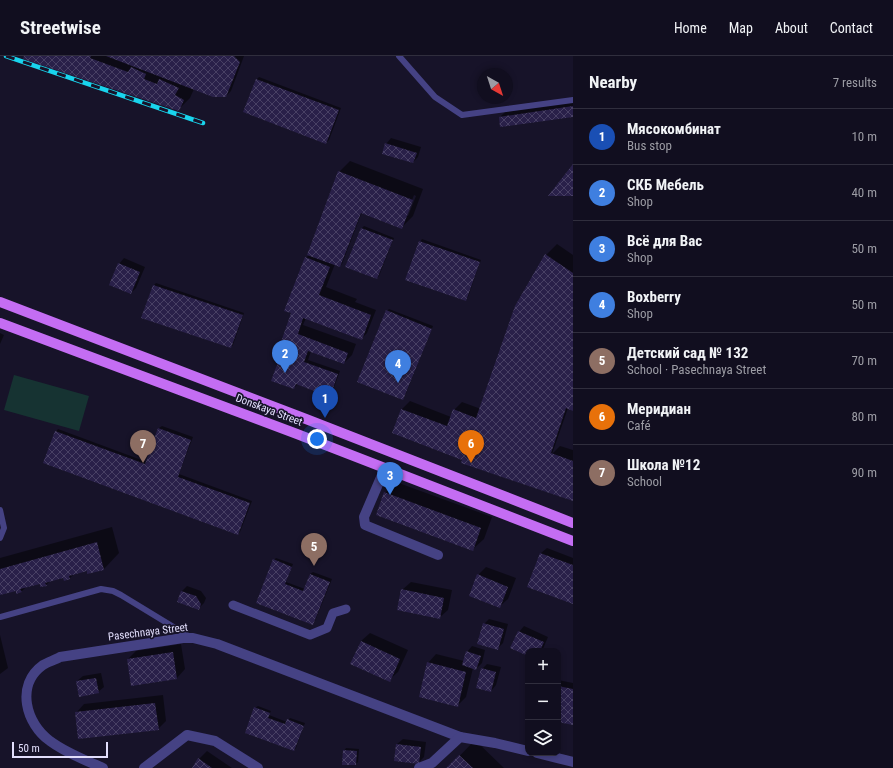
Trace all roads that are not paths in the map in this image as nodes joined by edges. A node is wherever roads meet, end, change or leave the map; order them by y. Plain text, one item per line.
1 (399, 56) edge
2 (573, 100) edge
3 (0, 302) edge
4 (0, 322) edge
5 (385, 468) junction
6 (0, 510) edge
7 (573, 523) edge
8 (0, 538) edge
9 (573, 541) edge
10 (438, 555) dead end
11 (234, 605) dead end
12 (346, 609) dead end
13 (0, 617) edge
14 (193, 638) junction
15 (460, 737) junction
16 (525, 750) edge
17 (549, 756) edge
18 (573, 762) edge
19 (102, 768) edge
20 (144, 768) edge
21 (258, 768) edge
22 (419, 768) edge

1 - 2 lane
3 - 7 main road
4 - 5 main road, Donskaya Street
5 - 9 main road, Donskaya Street
5 - 10 street
6 - 8 lane
11 - 12 street
13 - 14 lane
14 - 15 street, Pasechnaya Street
14 - 19 street, Pasechnaya Street
15 - 16 street, Pasechnaya Street
15 - 22 street
17 - 18 street
20 - 21 street

